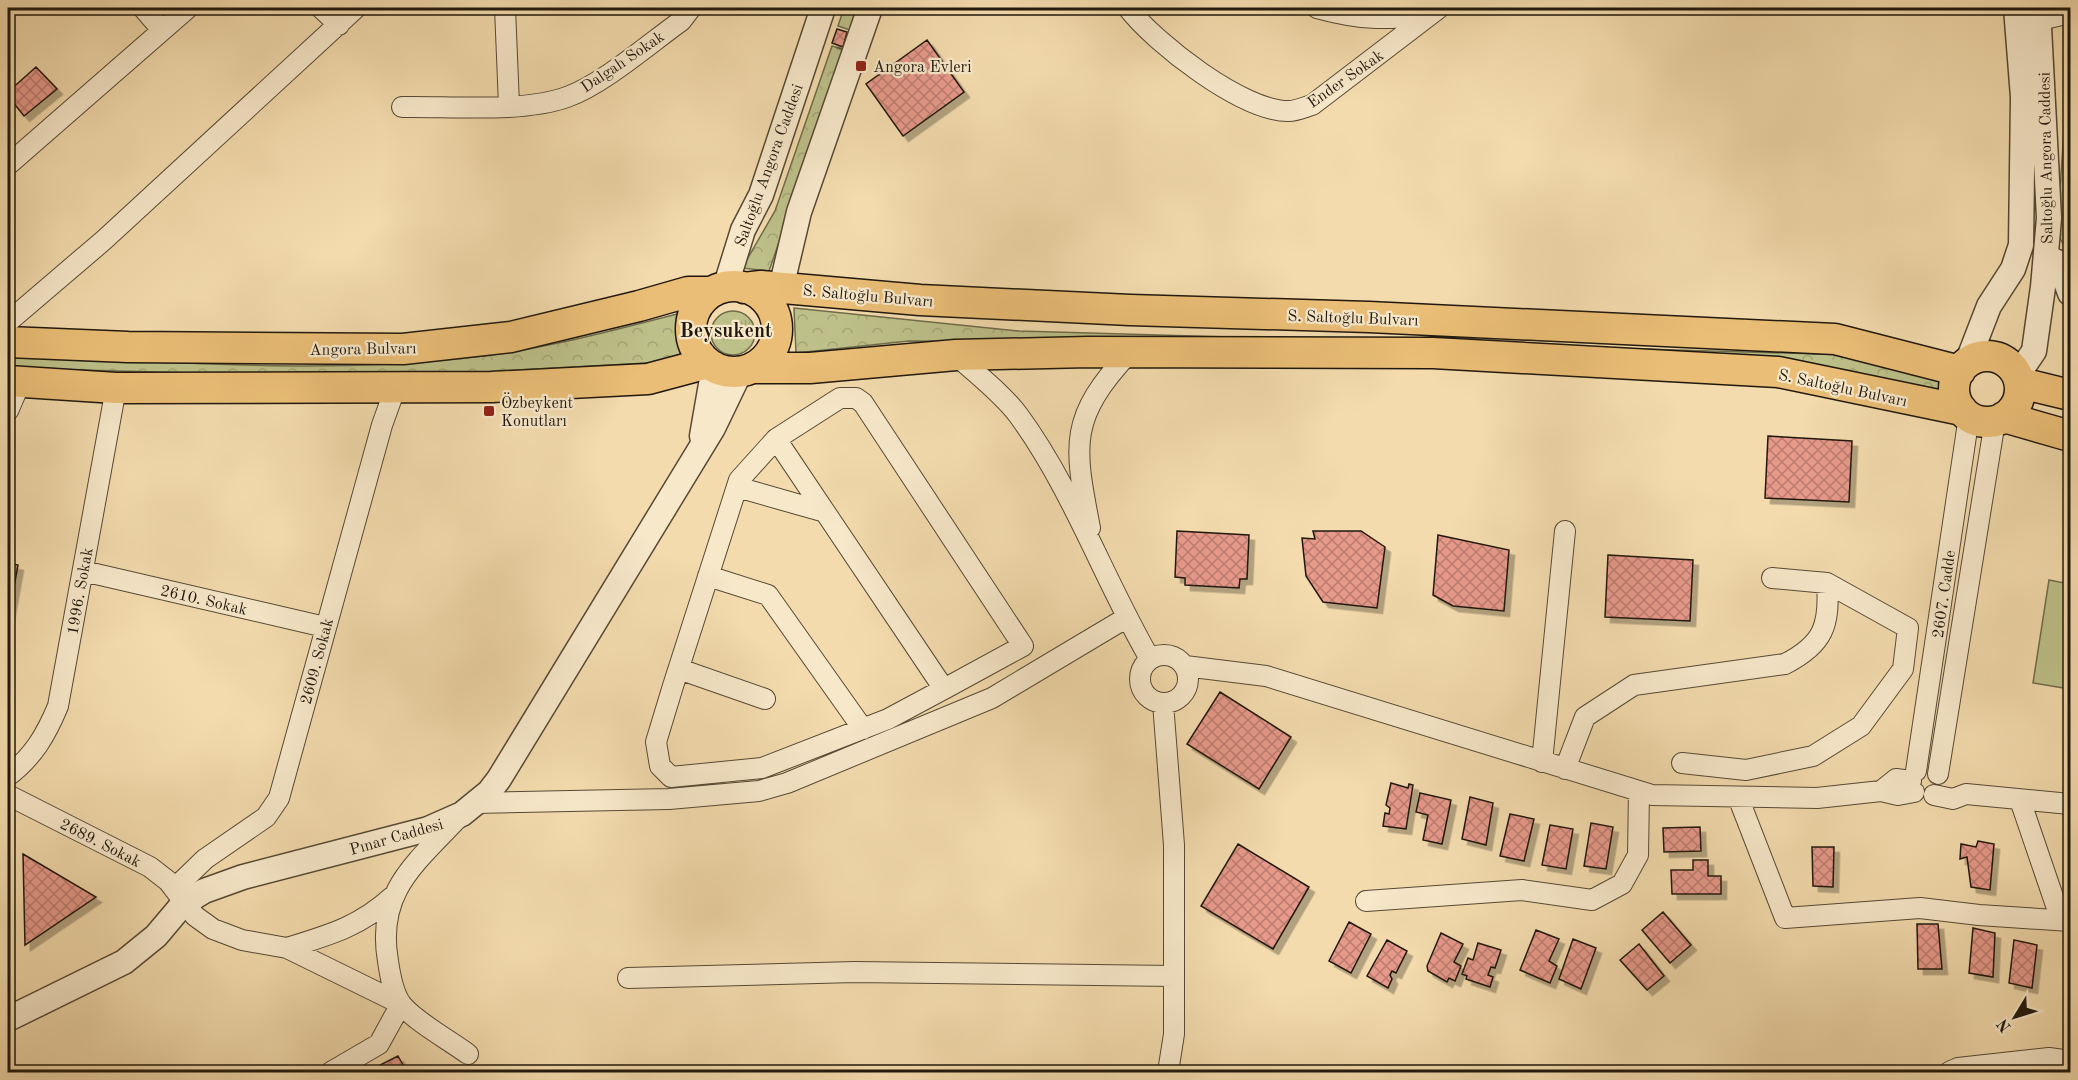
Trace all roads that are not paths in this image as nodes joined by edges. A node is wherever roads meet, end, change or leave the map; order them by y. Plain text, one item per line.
1 (143, 8) edge
2 (188, 8) edge
3 (321, 8) edge
4 (356, 8) edge
5 (506, 8) edge
6 (691, 8) edge
7 (823, 8) edge
8 (870, 8) edge
9 (1128, 8) edge
10 (1317, 8) edge
11 (1434, 11) edge
12 (2070, 13) edge
13 (2028, 15) edge
14 (339, 25) junction
15 (162, 30) junction
16 (509, 105) junction
17 (402, 107) dead end
18 (8, 165) edge
19 (2046, 257) junction
20 (782, 288) junction
21 (727, 289) junction
22 (2070, 293) edge
23 (8, 322) edge
24 (8, 342) edge
25 (1130, 352) junction
26 (956, 355) junction
27 (729, 367) junction
28 (1963, 367) junction
29 (2019, 379) junction
30 (14, 381) edge
31 (116, 388) junction
32 (395, 389) junction
33 (2070, 395) edge
34 (8, 411) edge
35 (1983, 416) junction
36 (2070, 436) edge
37 (776, 438) junction
38 (736, 487) junction
39 (825, 512) junction
40 (1565, 531) dead end
41 (1095, 551) junction
42 (1948, 557) junction
43 (1972, 561) junction
44 (83, 571) junction
45 (708, 576) junction
46 (1772, 578) dead end
47 (1827, 583) junction
48 (1126, 618) junction
49 (325, 627) junction
50 (1150, 659) junction
51 (1185, 666) junction
52 (679, 669) junction
53 (944, 689) junction
54 (765, 699) dead end
55 (1163, 703) junction
56 (863, 729) junction
57 (1542, 762) junction
58 (1682, 763) dead end
59 (1565, 769) junction
60 (8, 776) edge
61 (671, 777) junction
62 (1926, 783) junction
63 (1639, 791) junction
64 (8, 795) edge
65 (1738, 797) junction
66 (669, 799) junction
67 (2020, 800) junction
68 (2070, 804) edge
69 (469, 809) junction
70 (179, 896) junction
71 (392, 897) junction
72 (1366, 901) dead end
73 (2066, 920) edge
74 (287, 948) junction
75 (1174, 976) junction
76 (628, 978) dead end
77 (401, 1004) junction
78 (8, 1019) edge
79 (468, 1054) dead end
80 (2070, 1061) edge
81 (331, 1072) edge
82 (1168, 1072) edge
83 (1949, 1072) edge

1 - 15 street
2 - 15 street
3 - 14 street
4 - 14 street
5 - 16 street
6 - 16 street, Dalgah Sokak
7 - 21 street, Saltoğlu Angora Caddesi
8 - 20 street
9 - 11 street, Ender Sokak
10 - 11 street
12 - 13 street
13 - 19 street, Saltoğlu Angora Caddesi
13 - 28 street, Saltoğlu Angora Caddesi
14 - 23 street
15 - 18 street
16 - 17 street, Dalgah Sokak
19 - 22 street
19 - 29 street, Saltoğlu Angora Caddesi
20 - 21 main road, S. Saltoğlu Bulvarı
20 - 28 main road, S. Saltoğlu Bulvarı
21 - 24 main road, Angora Bulvarı
21 - 27 main road
21 - 27 main road
25 - 26 main road, S. Saltoğlu Bulvarı
25 - 35 main road, S. Saltoğlu Bulvarı
25 - 41 street
26 - 27 main road, S. Saltoğlu Bulvarı
26 - 41 street
27 - 32 main road
27 - 69 street, Pınar Caddesi
28 - 29 main road, S. Saltoğlu Bulvarı
28 - 35 main road
29 - 33 main road, S. Saltoğlu Bulvarı
29 - 35 main road
30 - 31 main road
30 - 34 street
31 - 32 main road
31 - 44 street, 1996. Sokak
32 - 49 street, 2609. Sokak
35 - 36 main road, S. Saltoğlu Bulvarı
35 - 42 street, 2607. Cadde
35 - 43 street, 2607. Cadde
37 - 38 street
37 - 39 street
37 - 53 street
38 - 39 street
38 - 45 street
39 - 53 street
40 - 57 street
41 - 48 street
42 - 43 street
42 - 62 street, 2607. Cadde
43 - 62 street, 2607. Cadde
44 - 49 street, 2610. Sokak
44 - 60 street, 1996. Sokak
45 - 52 street
45 - 56 street
46 - 47 street
47 - 58 street
47 - 59 street
48 - 50 street
48 - 66 street
49 - 70 street, 2609. Sokak
50 - 51 street
50 - 55 street
51 - 55 street
51 - 57 street
52 - 54 street
52 - 61 street
53 - 56 street
55 - 75 street
56 - 61 street
57 - 59 street
59 - 63 street
61 - 66 street
62 - 65 street
62 - 67 street
63 - 65 street
63 - 72 street
64 - 70 street, 2689. Sokak
65 - 73 street
66 - 69 street
67 - 68 street
67 - 73 street
69 - 70 street, Pınar Caddesi
69 - 71 street
70 - 74 street, 2689. Sokak
70 - 78 street, Pınar Caddesi
71 - 74 street
71 - 77 street
74 - 77 street
75 - 76 street
75 - 82 street
77 - 79 street
77 - 81 street
80 - 83 street

